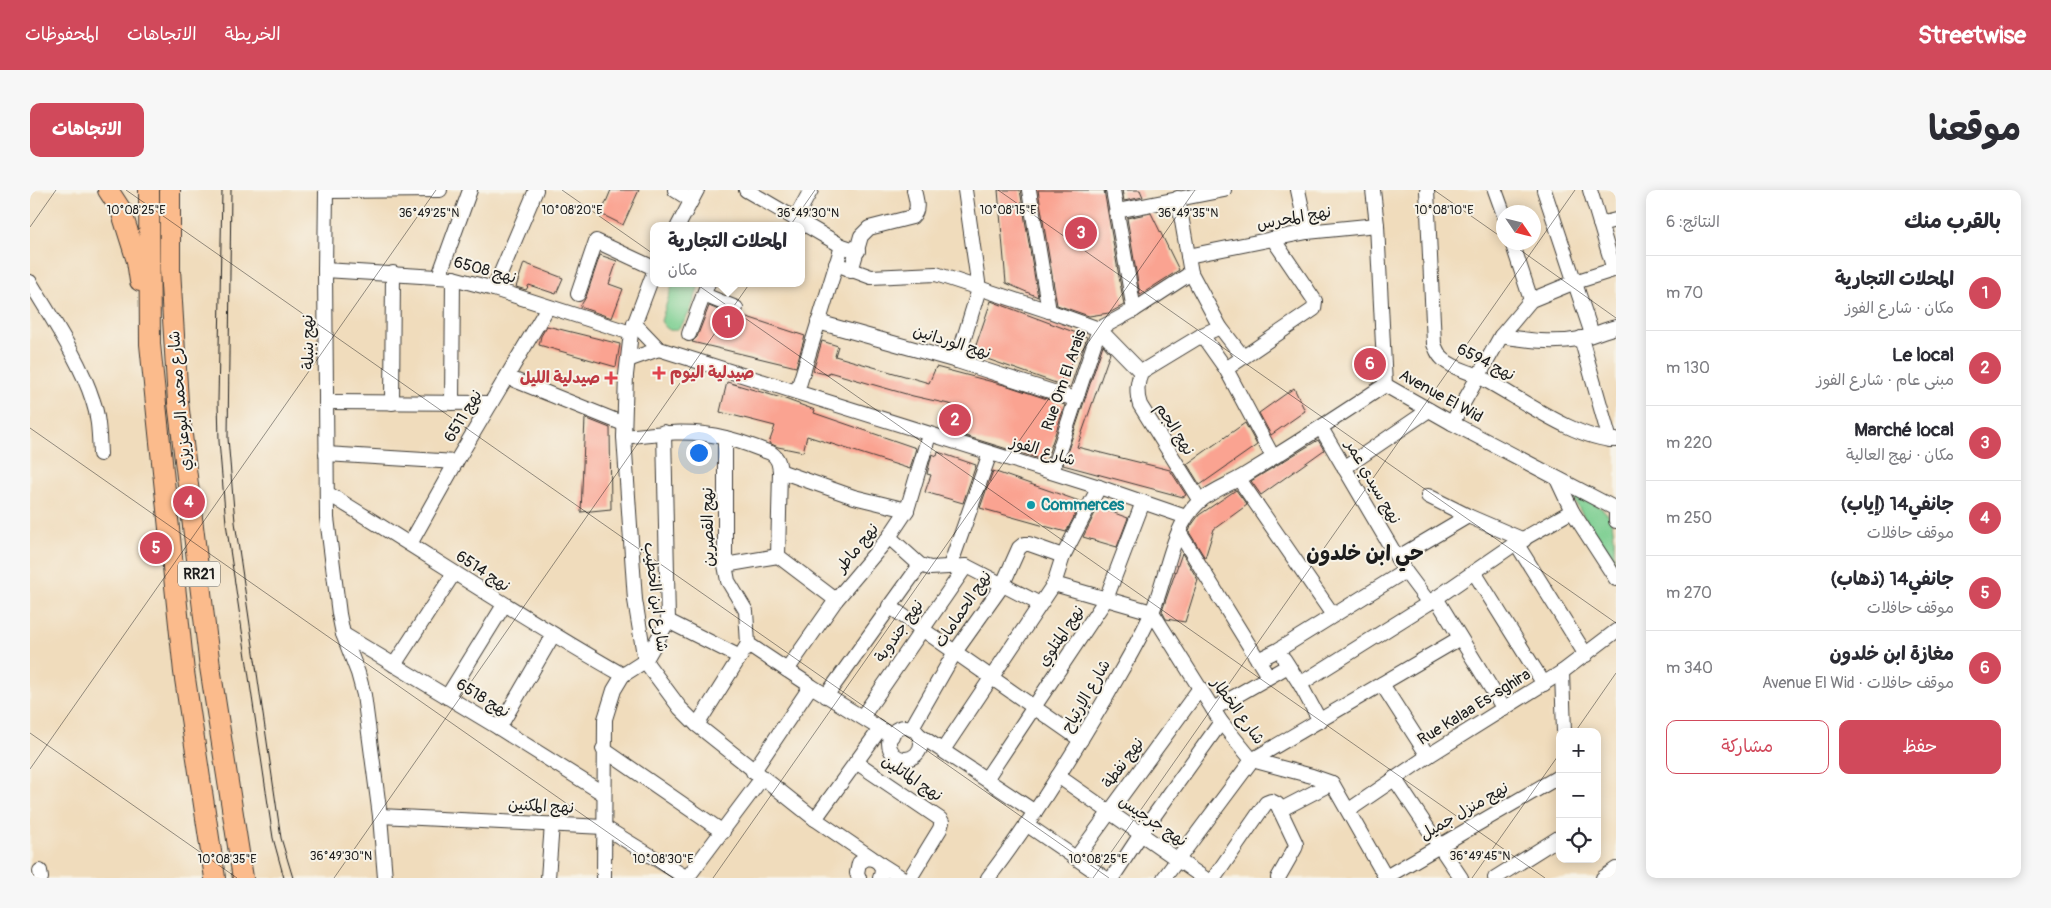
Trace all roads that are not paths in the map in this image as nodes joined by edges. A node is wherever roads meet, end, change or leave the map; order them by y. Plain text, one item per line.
1 (108, 190) edge
2 (149, 190) edge
3 (170, 190) edge
4 (180, 190) edge
5 (423, 190) edge
6 (440, 190) edge
7 (470, 190) edge
8 (536, 190) edge
9 (675, 190) edge
10 (746, 190) edge
11 (811, 190) edge
12 (914, 190) edge
13 (966, 190) edge
14 (1029, 190) edge
15 (1113, 190) edge
16 (1224, 190) edge
17 (1298, 190) edge
18 (1373, 190) edge
19 (1427, 190) edge
20 (1495, 190) edge
21 (1544, 190) edge
22 (1590, 190) edge
23 (326, 191) edge
24 (694, 195) edge
25 (1178, 198) junction
26 (1500, 205) edge
27 (1117, 211) junction
28 (795, 219) junction
29 (1616, 220) edge
30 (680, 222) edge
31 (800, 222) edge
32 (1600, 224) junction
33 (805, 225) edge
34 (1377, 225) junction
35 (1307, 232) junction
36 (1273, 239) junction
37 (842, 246) junction
38 (1515, 250) edge
39 (858, 251) junction
40 (1188, 256) junction
41 (836, 264) junction
42 (650, 266) edge
43 (170, 269) junction
44 (1615, 269) edge
45 (324, 270) junction
46 (851, 271) junction
47 (392, 273) junction
48 (1190, 273) junction
49 (446, 277) junction
50 (30, 282) edge
51 (1575, 282) junction
52 (650, 283) edge
53 (494, 289) junction
54 (706, 289) edge
55 (979, 289) junction
56 (578, 294) dead end
57 (1531, 300) junction
58 (548, 307) junction
59 (736, 308) dead end
60 (1134, 310) junction
61 (1049, 311) junction
62 (818, 322) junction
63 (1220, 327) junction
64 (1616, 327) edge
65 (633, 328) junction
66 (1099, 329) junction
67 (689, 334) dead end
68 (1202, 335) junction
69 (1501, 336) junction
70 (1586, 336) junction
71 (150, 344) junction
72 (660, 349) junction
73 (1243, 357) junction
74 (628, 360) junction
75 (957, 361) junction
76 (1226, 369) junction
77 (1140, 372) junction
78 (1478, 376) junction
79 (507, 377) junction
80 (1385, 385) junction
81 (797, 392) junction
82 (1075, 399) junction
83 (326, 402) junction
84 (392, 403) junction
85 (452, 403) junction
86 (491, 403) junction
87 (1429, 410) junction
88 (1452, 423) junction
89 (1321, 428) junction
90 (624, 431) junction
91 (664, 432) junction
92 (929, 435) junction
93 (725, 438) junction
94 (1613, 440) edge
95 (990, 453) junction
96 (100, 454) dead end
97 (326, 454) junction
98 (1274, 457) junction
99 (456, 462) junction
100 (1344, 468) junction
101 (780, 471) junction
102 (1052, 472) junction
103 (1239, 479) junction
104 (1557, 479) junction
105 (1099, 487) junction
106 (327, 493) junction
107 (1428, 496) dead end
108 (1200, 501) junction
109 (1143, 502) junction
110 (1616, 509) edge
111 (907, 510) junction
112 (1572, 511) junction
113 (1468, 516) junction
114 (1186, 517) junction
115 (1616, 521) edge
116 (1179, 532) junction
117 (889, 537) junction
118 (1520, 542) junction
119 (410, 544) junction
120 (778, 556) junction
121 (1063, 556) junction
122 (1397, 558) junction
123 (725, 565) junction
124 (920, 565) junction
125 (950, 566) junction
126 (966, 566) junction
127 (1405, 571) junction
128 (1474, 572) junction
129 (454, 573) junction
130 (1616, 579) edge
131 (1054, 584) junction
132 (1002, 586) junction
133 (1106, 599) junction
134 (836, 600) junction
135 (1433, 601) junction
136 (1040, 604) junction
137 (504, 605) junction
138 (889, 606) junction
139 (1152, 612) junction
140 (1334, 615) junction
141 (668, 621) junction
142 (921, 629) junction
143 (1616, 631) edge
144 (343, 634) junction
145 (553, 635) junction
146 (1460, 638) junction
147 (748, 644) junction
148 (1278, 650) junction
149 (955, 652) junction
150 (1586, 655) junction
151 (740, 657) junction
152 (1258, 660) junction
153 (646, 661) junction
154 (394, 665) junction
155 (1288, 666) junction
156 (787, 670) junction
157 (1562, 672) junction
158 (623, 675) junction
159 (992, 676) junction
160 (1268, 676) junction
161 (1300, 684) junction
162 (1382, 684) junction
163 (1544, 684) junction
164 (811, 686) junction
165 (1200, 688) junction
166 (826, 696) junction
167 (447, 697) junction
168 (1035, 706) junction
169 (1504, 709) junction
170 (1213, 710) junction
171 (862, 717) junction
172 (1320, 721) junction
173 (1221, 722) junction
174 (696, 726) junction
175 (499, 728) junction
176 (1564, 728) edge
177 (886, 732) junction
178 (915, 732) junction
179 (1081, 740) junction
180 (603, 749) junction
181 (943, 750) junction
182 (1428, 756) junction
183 (1252, 760) junction
184 (856, 762) junction
185 (757, 775) junction
186 (1058, 776) junction
187 (1394, 778) junction
188 (1556, 778) edge
189 (986, 779) junction
190 (1332, 783) junction
191 (604, 794) junction
192 (1280, 810) junction
193 (1348, 810) junction
194 (1035, 812) junction
195 (1109, 812) junction
196 (380, 816) junction
197 (815, 818) junction
198 (552, 824) junction
199 (1026, 824) junction
200 (604, 827) junction
201 (723, 832) junction
202 (1141, 834) junction
203 (846, 840) junction
204 (1556, 840) edge
205 (1439, 846) junction
206 (1076, 858) junction
207 (1178, 858) junction
208 (877, 867) edge
209 (1616, 869) edge
210 (857, 874) edge
211 (991, 874) edge
212 (215, 878) edge
213 (243, 878) edge
214 (385, 878) edge
215 (548, 878) edge
216 (604, 878) edge
217 (687, 878) edge
218 (901, 878) edge
219 (1006, 878) edge
220 (1105, 878) edge
221 (1112, 878) edge
222 (1164, 878) edge
223 (1204, 878) edge
224 (1214, 878) edge
225 (1278, 878) edge
226 (1386, 878) edge
227 (1461, 878) edge
228 (1495, 878) edge
229 (1603, 878) edge

1 - 71 highway
2 - 71 highway, شارع محمد البوعزيزي / RR21
3 - 43 highway, شارع محمد البوعزيزي / RR21
4 - 43 highway
5 - 6 street
5 - 23 street
7 - 49 street
8 - 53 street
9 - 24 street
10 - 28 street
11 - 28 street
12 - 39 street
13 - 55 street
14 - 61 street
15 - 27 street
16 - 25 street
17 - 35 street
18 - 34 street, Avenue El Wid
19 - 78 street, نهج 6594
20 - 26 street
21 - 51 street
22 - 32 street
23 - 45 street, نهج بنبلة
24 - 30 street
25 - 27 street
25 - 40 street
27 - 60 street
28 - 31 street
29 - 32 street
32 - 44 street
33 - 37 street
34 - 35 street, نهج المحرس
34 - 80 street, Avenue El Wid
35 - 36 street, نهج المحرس
36 - 40 street, نهج المحرس
36 - 73 street
37 - 39 street
37 - 41 street
38 - 57 street
39 - 46 street
40 - 48 street
41 - 46 street
41 - 62 street
42 - 56 street
43 - 213 highway, شارع محمد البوعزيزي / RR21
44 - 51 street
45 - 47 street, نهج 6508
45 - 83 street, نهج بنبلة
46 - 55 street
47 - 49 street, نهج 6508
47 - 84 street
48 - 60 street, Rue Om El Arais
48 - 63 street
49 - 53 street, نهج 6508
49 - 85 street
50 - 96 street
51 - 57 street
51 - 70 street
52 - 65 street, شارع ابن الخطيب
53 - 58 street, نهج 6508
54 - 59 street
54 - 67 street
55 - 61 street
55 - 75 street
57 - 69 street
58 - 65 street, نهج 6508
58 - 79 street, نهج 6511
60 - 66 street, Rue Om El Arais
61 - 66 street
62 - 75 street, نهج الوردانين
62 - 81 street
63 - 68 street
63 - 73 street
64 - 70 street
65 - 72 street, شارع الفوز
65 - 74 street, شارع ابن الخطيب
66 - 77 street
66 - 82 street, Rue Om El Arais
68 - 76 street
68 - 77 street
69 - 70 street
69 - 78 street
70 - 94 street
71 - 212 highway, شارع محمد البوعزيزي / RR21
72 - 74 street
72 - 81 street, شارع الفوز
73 - 76 street
74 - 90 street, شارع ابن الخطيب
75 - 82 street, نهج الوردانين
76 - 98 street
77 - 108 street, نهج الجم
78 - 88 street
78 - 94 street, نهج 6594
79 - 86 street, نهج 6511
79 - 90 street
80 - 87 street, Avenue El Wid
80 - 89 street
81 - 92 street, شارع الفوز
82 - 102 street, Rue Om El Arais
83 - 84 street
83 - 97 street, نهج بنبلة
84 - 85 street
85 - 86 street
86 - 99 street, نهج 6511
87 - 88 street, Avenue El Wid
87 - 100 street
88 - 104 street, Avenue El Wid
89 - 98 street
89 - 100 street, نهج سيدي عمر
90 - 91 street
90 - 153 street, شارع ابن الخطيب
91 - 93 street
91 - 141 street
92 - 95 street, شارع الفوز
92 - 111 street, نهج ماطر
93 - 101 street
93 - 123 street, نهج القصرين
95 - 102 street, شارع الفوز
95 - 125 street
97 - 99 street
97 - 106 street, نهج بنبلة
98 - 103 street
99 - 119 street, نهج 6511
100 - 122 street, نهج سيدي عمر
101 - 111 street
101 - 120 street
102 - 105 street, شارع الفوز
103 - 108 street
103 - 140 street
104 - 110 street, Avenue El Wid
104 - 112 street
105 - 109 street, شارع الفوز
105 - 121 street
106 - 119 street, نهج 6514
106 - 144 street, نهج بنبلة
107 - 113 street
108 - 114 street
109 - 114 street, شارع الفوز
109 - 133 street, نهج المتلوي
110 - 115 street, Avenue El Wid
111 - 117 street, نهج ماطر
112 - 118 street
112 - 130 street
113 - 118 street
113 - 122 street
114 - 116 street, شارع الإرتياح
116 - 139 street, شارع الإرتياح
116 - 152 street
117 - 124 street
117 - 134 street, نهج ماطر
118 - 128 street
118 - 150 street
119 - 129 street, نهج 6514
120 - 123 street
120 - 134 street
121 - 131 street
121 - 132 street, نهج الحمامات
122 - 127 street, نهج سيدي عمر
123 - 147 street, نهج القصرين
124 - 125 street
124 - 138 street
125 - 126 street
126 - 132 street
126 - 142 street, نهج جندوبة
127 - 135 street, نهج سيدي عمر
127 - 140 street
128 - 135 street
128 - 163 street
129 - 137 street, نهج 6514
129 - 154 street
131 - 133 street
131 - 136 street
132 - 136 street
132 - 149 street, نهج الحمامات
133 - 139 street
133 - 168 street, نهج المتلوي
134 - 156 street, نهج ماطر
135 - 146 street, نهج سيدي عمر
135 - 161 street
136 - 159 street
137 - 145 street, نهج 6514
137 - 167 street
138 - 142 street
138 - 166 street
139 - 165 street, شارع الخطار
139 - 179 street, شارع الإرتياح
140 - 148 street
141 - 151 street
141 - 153 street
142 - 149 street
142 - 171 street, نهج جندوبة
143 - 150 street, Rue Kalaa Es-sghira
144 - 154 street, نهج 6518
144 - 196 street, نهج بنبلة
145 - 158 street, نهج 6514
145 - 175 street
146 - 162 street
146 - 169 street, نهج سيدي عمر
147 - 151 street
147 - 156 street
148 - 152 street
148 - 155 street
149 - 159 street
149 - 178 street, نهج الحمامات
150 - 157 street, Rue Kalaa Es-sghira
151 - 174 street
152 - 160 street
153 - 158 street
153 - 174 street, شارع ابن الخطيب
154 - 167 street, نهج 6518
155 - 160 street
155 - 161 street
156 - 164 street
157 - 163 street, Rue Kalaa Es-sghira
157 - 176 street
158 - 180 street
159 - 168 street
159 - 181 street
160 - 170 street
161 - 172 street
162 - 172 street
162 - 182 street
163 - 169 street, Rue Kalaa Es-sghira
164 - 166 street
164 - 185 street
165 - 170 street, شارع الخطار
165 - 195 street, نهج نفطة
166 - 171 street
167 - 175 street, نهج 6518
168 - 179 street
168 - 189 street, نهج المتلوي
169 - 182 street, Rue Kalaa Es-sghira
170 - 173 street, شارع الخطار
171 - 177 street
172 - 183 street
173 - 183 street, شارع الخطار
173 - 202 street
174 - 185 street, شارع ابن الخطيب
175 - 191 street, نهج 6518
177 - 178 street
177 - 178 street
177 - 184 street
178 - 181 street
179 - 186 street, شارع الإرتياح
180 - 191 street
180 - 201 street
181 - 189 street
182 - 187 street, Rue Kalaa Es-sghira
183 - 190 street, شارع الخطار
183 - 207 street
184 - 197 street
184 - 218 street, نهج الماتلين
185 - 197 street, شارع ابن الخطيب
185 - 201 street
186 - 194 street, شارع الإرتياح
186 - 195 street, نهج جرجيس
187 - 193 street, Rue Kalaa Es-sghira
187 - 205 street
188 - 205 street, نهج منزل جميل
189 - 194 street
190 - 192 street
190 - 193 street
191 - 200 street
192 - 224 street
192 - 225 street
193 - 226 street
194 - 199 street, شارع الإرتياح
195 - 202 street, نهج جرجيس
195 - 206 street, نهج نفطة
196 - 198 street, نهج المكنين
196 - 214 street, نهج بنبلة
197 - 203 street, شارع ابن الخطيب
198 - 200 street, نهج المكنين
198 - 215 street
199 - 206 street
199 - 211 street, شارع الإرتياح
200 - 216 street
200 - 217 street, نهج المكنين
201 - 217 street
202 - 207 street, نهج جرجيس
202 - 221 street
203 - 208 street, شارع ابن الخطيب
203 - 210 street
204 - 228 street
205 - 226 street, نهج منزل جميل
205 - 227 street
206 - 220 street
207 - 222 street
207 - 223 street, نهج جرجيس
208 - 210 street
208 - 218 street, شارع ابن الخطيب
209 - 229 street
211 - 219 street

